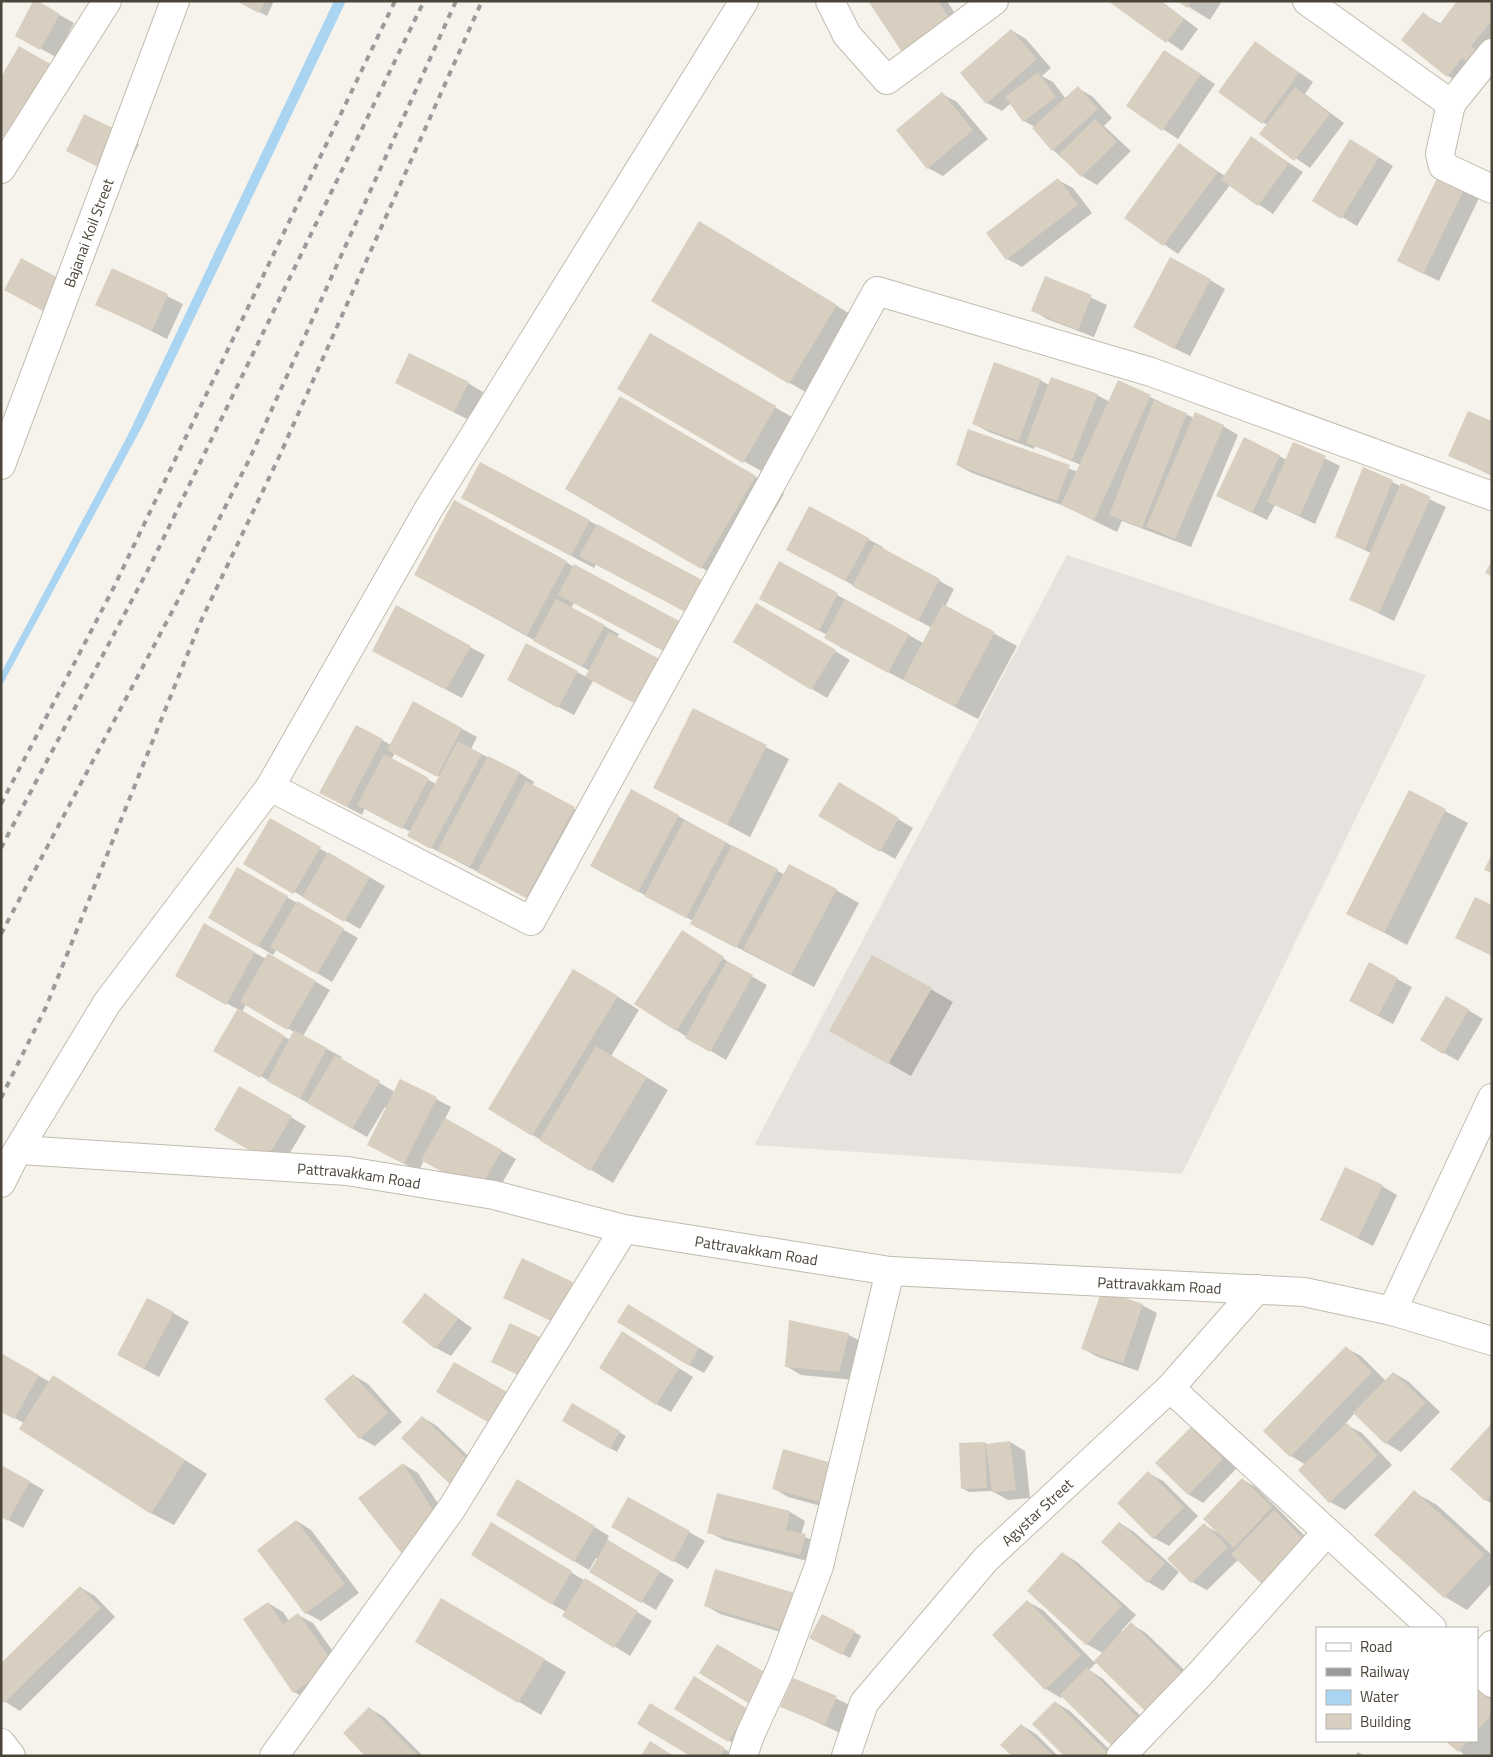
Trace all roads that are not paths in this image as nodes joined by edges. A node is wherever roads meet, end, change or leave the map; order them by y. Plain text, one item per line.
1 (107, 1) edge
2 (175, 1) edge
3 (744, 1) edge
4 (830, 1) edge
5 (994, 1) edge
6 (1306, 1) edge
7 (1492, 53) edge
8 (1451, 104) junction
9 (1, 169) edge
10 (1492, 189) edge
11 (1, 465) edge
12 (1492, 496) edge
13 (270, 787) junction
14 (1492, 1098) edge
15 (20, 1150) junction
16 (1, 1183) edge
17 (624, 1229) junction
18 (890, 1271) junction
19 (1257, 1289) junction
20 (1392, 1311) junction
21 (1492, 1340) edge
22 (1170, 1388) junction
23 (1327, 1532) junction
24 (1431, 1627) edge
25 (1492, 1645) edge
26 (1478, 1662) edge
27 (1478, 1671) edge
28 (1492, 1683) edge
29 (1, 1743) edge
30 (12, 1756) edge
31 (274, 1756) edge
32 (743, 1756) edge
33 (846, 1756) edge
34 (1121, 1756) edge

1 - 9 street
2 - 11 street, Bajanai Koil Street
3 - 13 street
4 - 5 street
6 - 8 street
7 - 8 street
8 - 10 street
12 - 13 street
13 - 15 street
14 - 20 street
15 - 16 street
15 - 17 street, Pattravakkam Road
17 - 18 street, Pattravakkam Road
17 - 31 street
18 - 19 street, Pattravakkam Road
18 - 32 street
19 - 20 street, Pattravakkam Road
19 - 22 street, Agystar Street
20 - 21 street, Pattravakkam Road
22 - 23 street
22 - 33 street, Agystar Street
23 - 24 street
23 - 34 street
25 - 26 street
27 - 28 street
29 - 30 street

